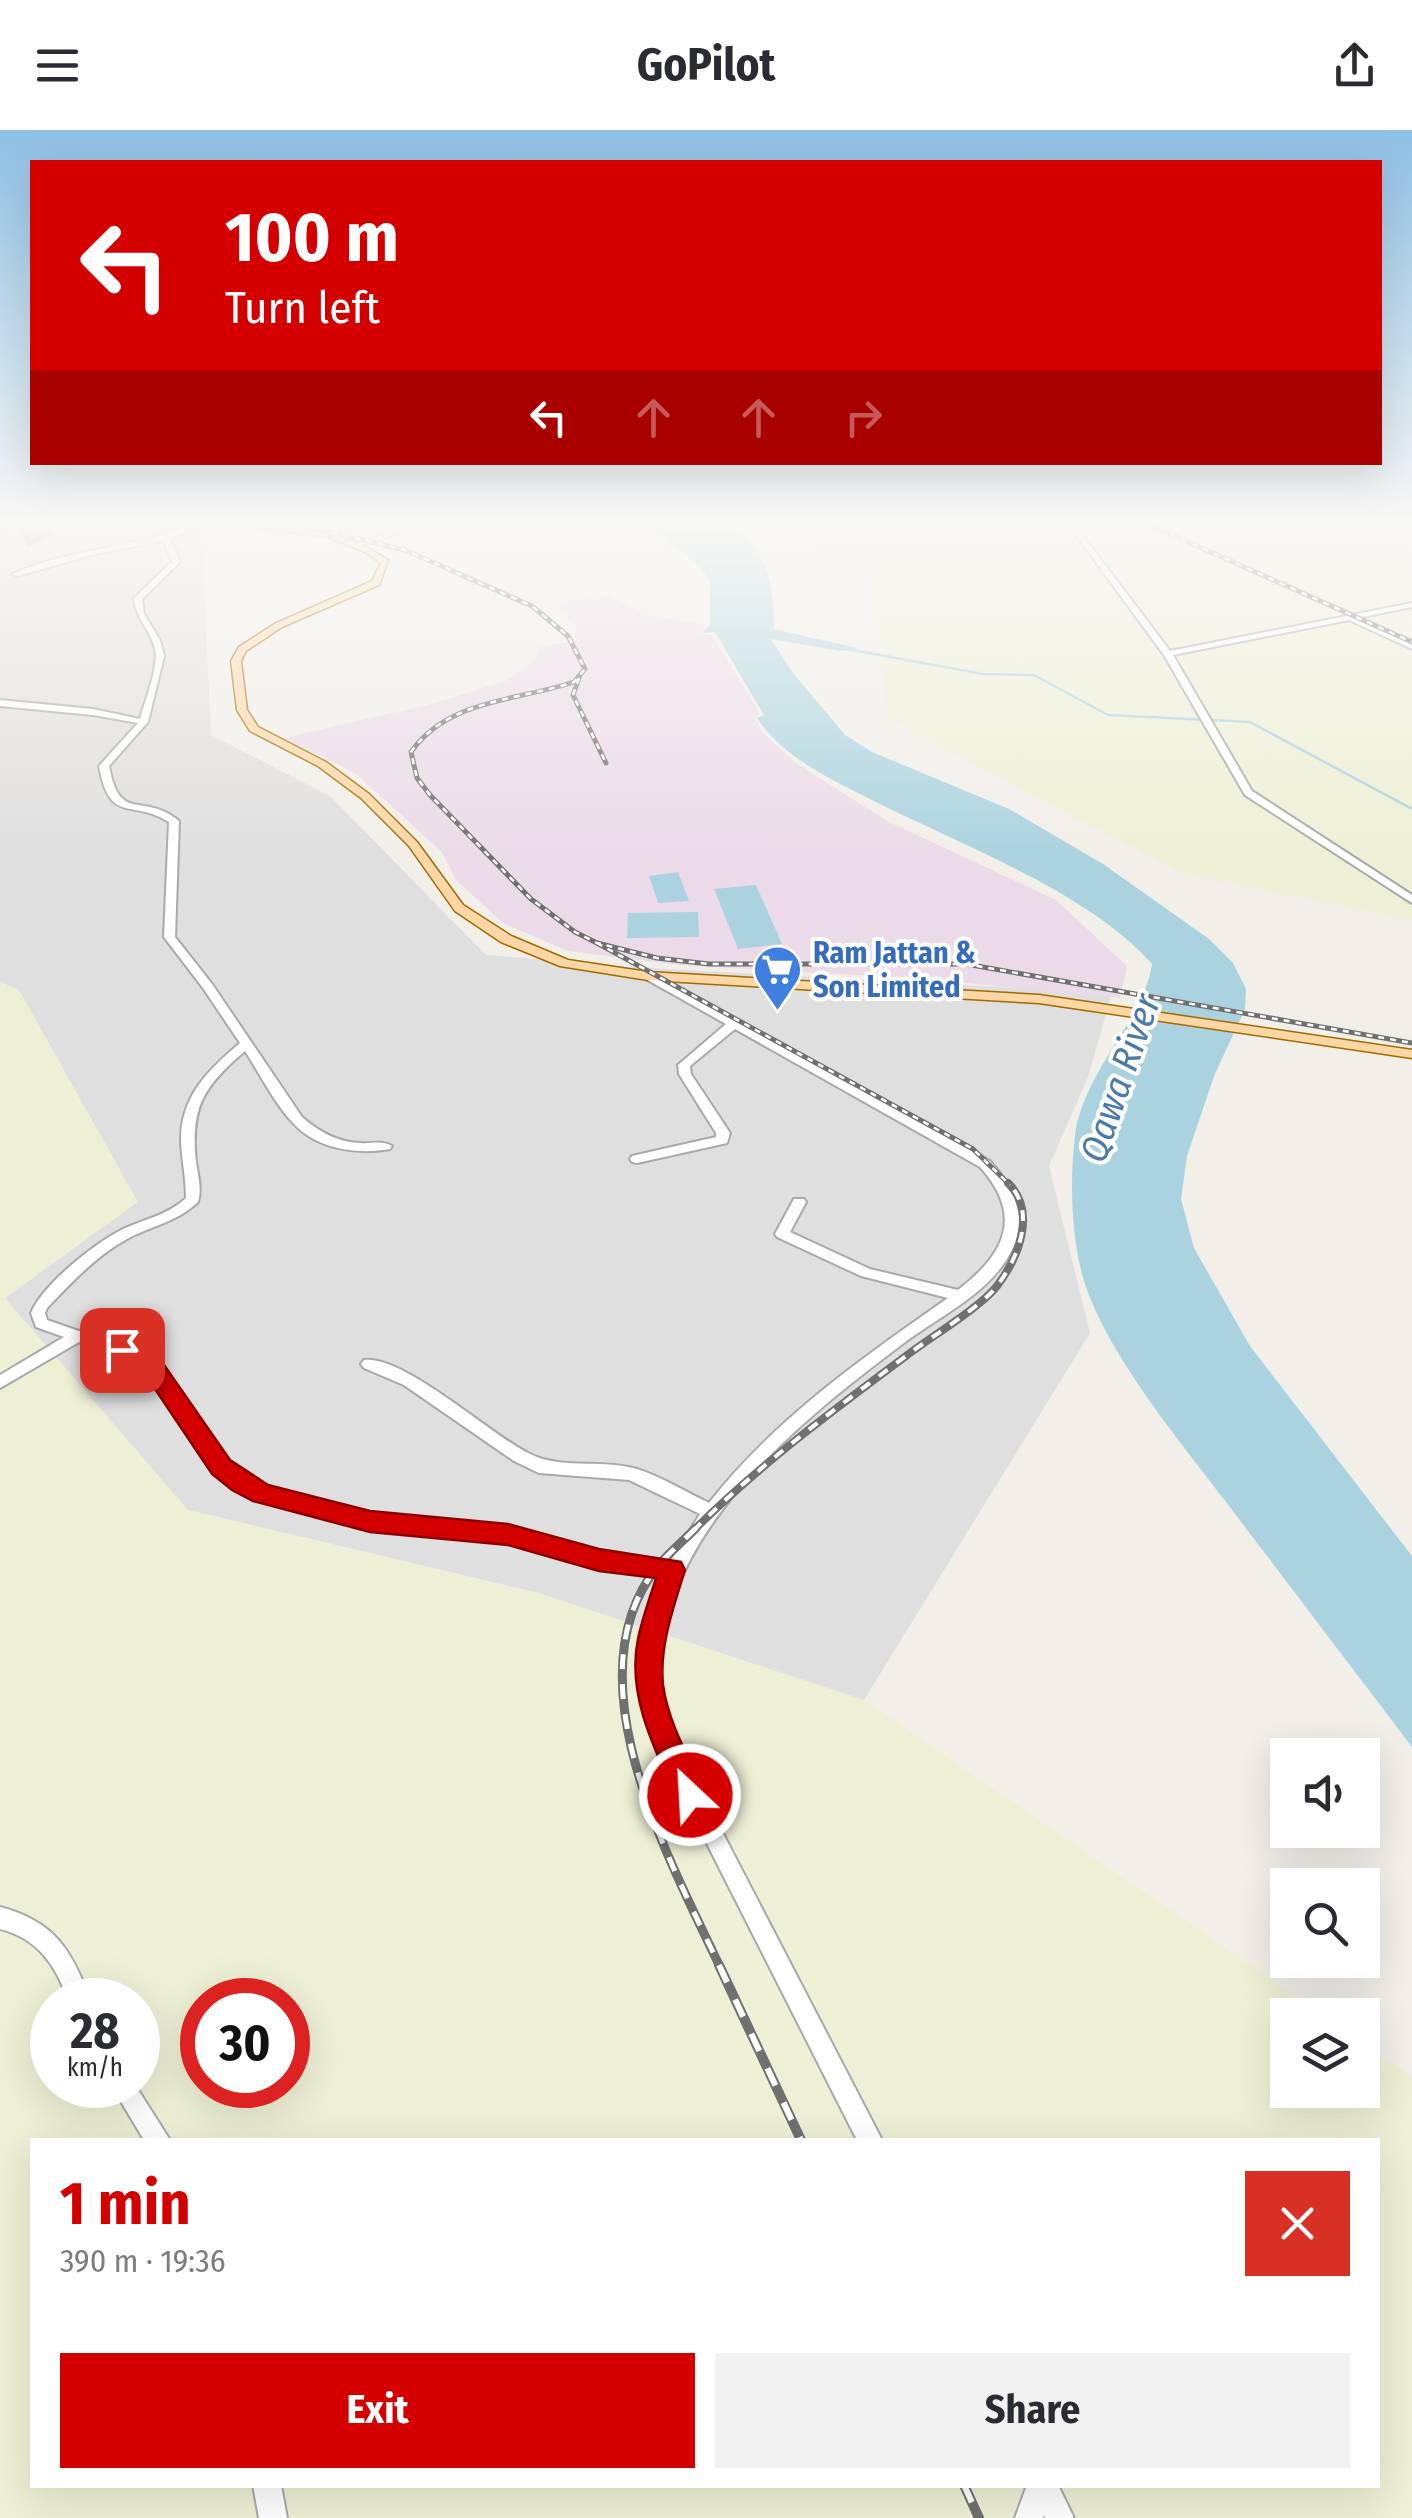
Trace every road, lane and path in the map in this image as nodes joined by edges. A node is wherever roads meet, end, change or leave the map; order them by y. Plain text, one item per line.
1 (155, 635) edge
2 (263, 635) edge
3 (1154, 635) edge
4 (1262, 635) edge
5 (1388, 635) edge
6 (1412, 647) edge
7 (1168, 654) junction
8 (0, 703) edge
9 (144, 722) junction
10 (1412, 900) edge
11 (648, 976) junction
12 (735, 1023) junction
13 (246, 1044) junction
14 (1412, 1054) edge
15 (384, 1146) dead end
16 (637, 1159) dead end
17 (799, 1202) dead end
18 (957, 1295) junction
19 (78, 1336) junction
20 (368, 1364) dead end
21 (0, 1382) edge
22 (712, 1512) junction
23 (672, 1570) junction
24 (0, 1918) edge
25 (73, 1978) edge
26 (137, 2108) edge
27 (157, 2138) edge
28 (869, 2138) edge
29 (268, 2488) edge
30 (1041, 2488) edge
31 (1044, 2488) edge
32 (273, 2518) edge
33 (1029, 2518) edge
34 (1060, 2518) edge

1 - 9 street
2 - 11 main road
3 - 7 street
4 - 7 street
5 - 6 street
7 - 10 street
8 - 9 street
9 - 13 street
11 - 12 street
11 - 14 main road
12 - 16 street
12 - 18 street
13 - 15 street
13 - 19 street
17 - 18 street
18 - 22 street
19 - 21 street
19 - 23 street
20 - 22 street
22 - 23 street
23 - 28 street
24 - 25 street
26 - 27 street
29 - 32 street
30 - 33 street
31 - 34 street

